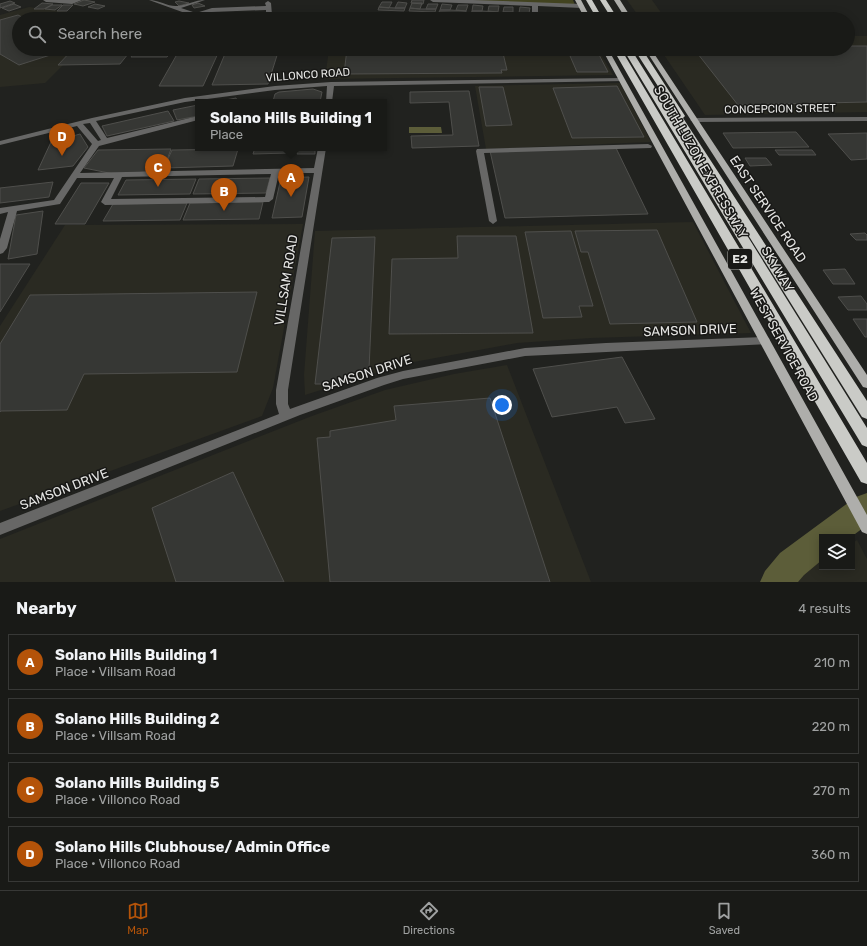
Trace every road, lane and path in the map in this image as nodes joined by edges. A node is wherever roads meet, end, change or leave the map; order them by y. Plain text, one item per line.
1 (46, 0) edge
2 (78, 0) edge
3 (152, 0) edge
4 (202, 0) edge
5 (433, 0) edge
6 (578, 0) edge
7 (589, 0) edge
8 (596, 0) edge
9 (602, 0) edge
10 (607, 0) edge
11 (617, 0) edge
12 (535, 4) junction
13 (581, 6) junction
14 (176, 8) junction
15 (187, 12) edge
16 (206, 12) edge
17 (269, 12) edge
18 (535, 12) edge
19 (584, 12) edge
20 (596, 12) edge
21 (604, 12) edge
22 (610, 12) edge
23 (615, 12) edge
24 (625, 12) edge
25 (609, 56) edge
26 (621, 56) edge
27 (631, 56) edge
28 (639, 56) edge
29 (642, 56) edge
30 (653, 56) edge
31 (622, 80) junction
32 (332, 84) junction
33 (201, 99) edge
34 (330, 99) edge
35 (195, 100) edge
36 (195, 119) edge
37 (867, 119) edge
38 (694, 120) junction
39 (94, 124) junction
40 (81, 127) junction
41 (105, 141) junction
42 (0, 143) edge
43 (96, 144) junction
44 (648, 146) dead end
45 (322, 151) edge
46 (319, 170) junction
47 (276, 171) junction
48 (119, 175) junction
49 (76, 176) junction
50 (13, 209) junction
51 (0, 211) edge
52 (493, 221) dead end
53 (0, 251) edge
54 (765, 341) junction
55 (867, 384) edge
56 (867, 407) edge
57 (867, 413) edge
58 (286, 416) junction
59 (867, 441) edge
60 (865, 473) edge
61 (867, 528) edge
62 (0, 529) edge

1 - 2 street
3 - 14 street
4 - 14 street
5 - 12 street
6 - 13 main road
7 - 20 highway
8 - 21 highway
9 - 22 highway
10 - 23 highway
11 - 24 main road
12 - 13 street
12 - 18 street
13 - 19 main road
14 - 15 street
16 - 17 street
25 - 31 main road, WEST SERVICE ROAD
26 - 60 highway, SOUTH LUZON EXPRESSWAY / E2
27 - 59 highway, SKYWAY / E2
28 - 57 highway, SKYWAY / E2
29 - 56 highway, SOUTH LUZON EXPRESSWAY / E2
30 - 38 main road, EAST SERVICE ROAD
31 - 32 street, VILLONCO ROAD
31 - 54 main road, WEST SERVICE ROAD
32 - 33 street, VILLONCO ROAD
32 - 34 street
35 - 39 street, VILLONCO ROAD
36 - 41 street
37 - 38 street, CONCEPCION STREET
38 - 55 main road, EAST SERVICE ROAD
39 - 40 street, VILLONCO ROAD
39 - 41 street
40 - 42 street
40 - 43 street
41 - 43 street
43 - 49 street
44 - 52 street
45 - 46 street, VILLSAM ROAD
46 - 47 street
46 - 58 street, VILLSAM ROAD
47 - 48 street
47 - 48 street
48 - 49 street
49 - 50 street
50 - 51 street
50 - 53 street
54 - 58 street, SAMSON DRIVE
54 - 61 main road, WEST SERVICE ROAD
58 - 62 street, SAMSON DRIVE

